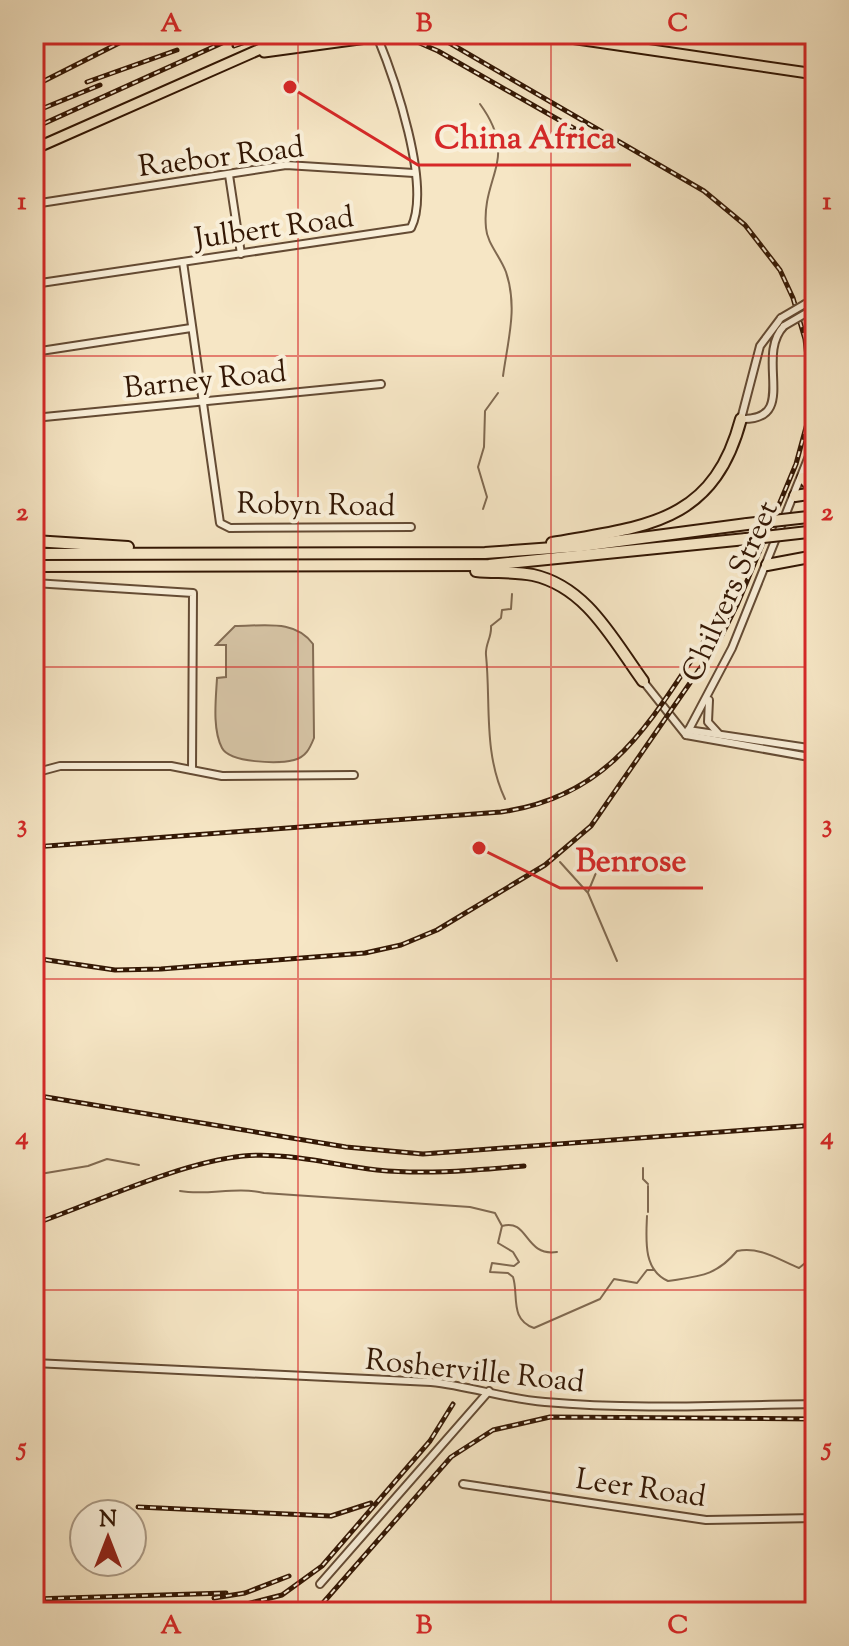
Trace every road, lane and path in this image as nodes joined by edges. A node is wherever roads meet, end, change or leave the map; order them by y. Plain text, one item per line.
1 (337, 34) edge
2 (396, 34) edge
3 (543, 34) edge
4 (376, 35) edge
5 (250, 54) junction
6 (815, 74) edge
7 (34, 149) edge
8 (414, 173) junction
9 (229, 175) junction
10 (34, 204) edge
11 (241, 254) junction
12 (183, 262) junction
13 (34, 284) edge
14 (815, 302) edge
15 (809, 308) edge
16 (191, 328) junction
17 (34, 352) edge
18 (381, 384) dead end
19 (202, 402) junction
20 (34, 418) edge
21 (741, 419) junction
22 (815, 441) edge
23 (815, 453) edge
24 (808, 463) junction
25 (803, 478) junction
26 (815, 491) edge
27 (795, 496) junction
28 (812, 516) edge
29 (411, 527) dead end
30 (811, 532) edge
31 (34, 541) edge
32 (216, 553) junction
33 (34, 554) edge
34 (815, 556) edge
35 (401, 560) junction
36 (767, 565) junction
37 (34, 566) edge
38 (36, 583) edge
39 (643, 681) joint
40 (711, 693) junction
41 (687, 732) junction
42 (724, 735) junction
43 (815, 749) edge
44 (815, 758) edge
45 (192, 770) junction
46 (37, 772) edge
47 (354, 775) dead end
48 (34, 1363) edge
49 (489, 1391) junction
50 (815, 1404) edge
51 (463, 1484) dead end
52 (815, 1518) edge
53 (320, 1584) dead end

1 - 5 main road
2 - 4 main road
3 - 6 main road
4 - 5 main road
4 - 8 street
5 - 7 main road
8 - 9 street, Raebor Road
8 - 11 street, Julbert Road
9 - 10 street, Raebor Road
9 - 11 street
11 - 12 street, Julbert Road
12 - 13 street, Julbert Road
12 - 16 street
14 - 15 street
15 - 21 street, bridge
15 - 21 street, bridge
16 - 17 street
16 - 19 street
18 - 19 street, Barney Road
19 - 20 street, Barney Road
19 - 29 street, Robyn Road
21 - 35 highway
22 - 24 street, Chilvers Street
23 - 24 street, Chilvers Street
24 - 25 street, Chilvers Street
25 - 26 highway
25 - 27 street, Chilvers Street
26 - 27 highway
27 - 36 street, Chilvers Street
28 - 35 highway, bridge
30 - 35 highway, bridge
31 - 32 highway
32 - 33 highway
32 - 35 highway
34 - 36 highway
35 - 37 highway
35 - 39 highway
36 - 40 street, Chilvers Street
38 - 45 street
38 - 46 street
39 - 41 street
40 - 41 street, Chilvers Street
40 - 42 street
41 - 42 street
41 - 44 street
42 - 43 street
45 - 46 street
45 - 47 street
48 - 49 street, Rosherville Road
49 - 50 street, Rosherville Road
49 - 53 street
51 - 52 street, Leer Road

